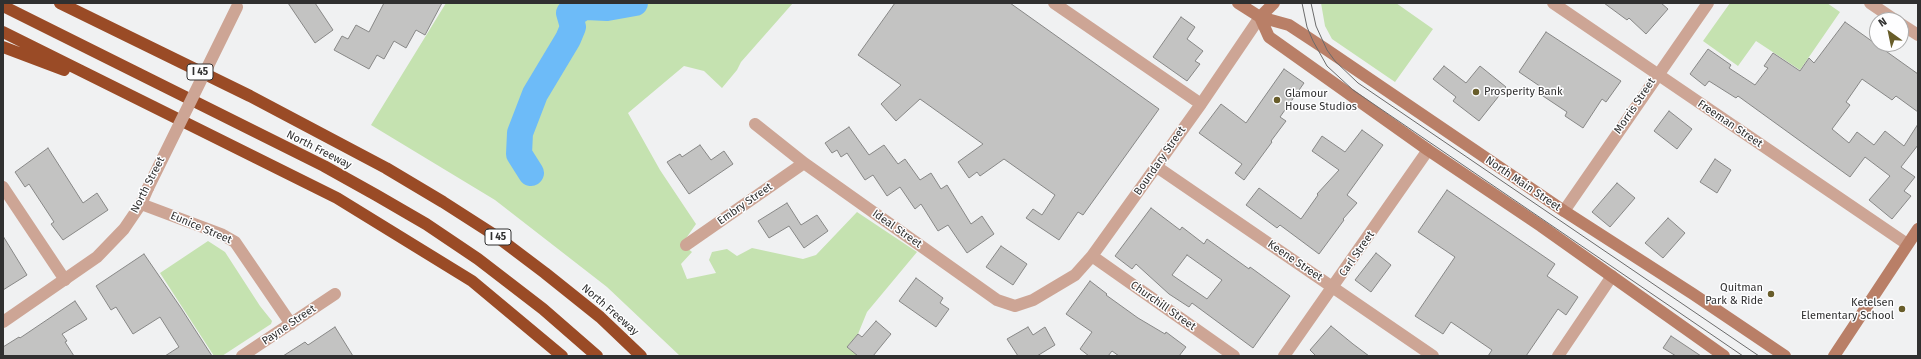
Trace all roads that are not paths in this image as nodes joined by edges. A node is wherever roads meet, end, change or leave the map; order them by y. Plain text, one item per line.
1 (60, 3) edge
2 (1054, 3) edge
3 (1238, 3) edge
4 (1267, 3) edge
5 (1274, 3) edge
6 (1553, 3) edge
7 (1708, 3) edge
8 (1870, 3) edge
9 (238, 5) edge
10 (3, 6) edge
11 (1883, 12) edge
12 (1260, 17) junction
13 (1909, 29) edge
14 (3, 32) edge
15 (1918, 35) edge
16 (3, 47) edge
17 (1657, 74) junction
18 (125, 93) junction
19 (1201, 104) junction
20 (755, 124) dead end
21 (1428, 150) junction
22 (804, 164) junction
23 (1157, 167) junction
24 (3, 187) edge
25 (141, 204) junction
26 (1564, 211) junction
27 (1918, 229) edge
28 (1908, 244) junction
29 (686, 245) dead end
30 (1092, 256) junction
31 (1612, 276) junction
32 (65, 280) junction
33 (1334, 287) junction
34 (1046, 292) joint
35 (335, 294) dead end
36 (3, 322) edge
37 (291, 324) junction
38 (242, 356) edge
39 (562, 356) edge
40 (597, 356) edge
41 (641, 356) edge
42 (1234, 356) edge
43 (1284, 356) edge
44 (1433, 356) edge
45 (1558, 356) edge
46 (1724, 356) edge
47 (1785, 356) edge
48 (1834, 356) edge

1 - 41 highway, North Freeway / I 45
2 - 19 street
3 - 12 main road, North Main Street
4 - 12 main road, Boundary Street
5 - 12 main road, Boundary Street
6 - 17 street, Freeman Street
7 - 17 street, Morris Street
8 - 11 street
9 - 25 street, North Street, bridge
10 - 40 highway, North Freeway
12 - 19 street, Boundary Street
12 - 21 main road
12 - 26 main road, North Main Street
13 - 15 street
14 - 18 highway
16 - 18 highway
17 - 26 street, Morris Street
17 - 28 street, Freeman Street
18 - 39 highway
19 - 23 street, Boundary Street
20 - 22 street, Ideal Street
21 - 31 main road
21 - 33 street, Carl Street
22 - 29 street, Embry Street
22 - 34 street, Ideal Street
23 - 30 street, Boundary Street
23 - 33 street, Keene Street
24 - 32 street
25 - 32 street, North Street
25 - 37 street, Eunice Street
26 - 47 main road, North Main Street
27 - 28 main road
28 - 48 main road
30 - 34 street, Boundary Street
30 - 42 street, Churchill Street
31 - 45 street
31 - 46 main road
32 - 36 street, North Street
33 - 43 street, Carl Street
33 - 44 street, Keene Street
35 - 37 street, Payne Street
37 - 38 street, Payne Street

